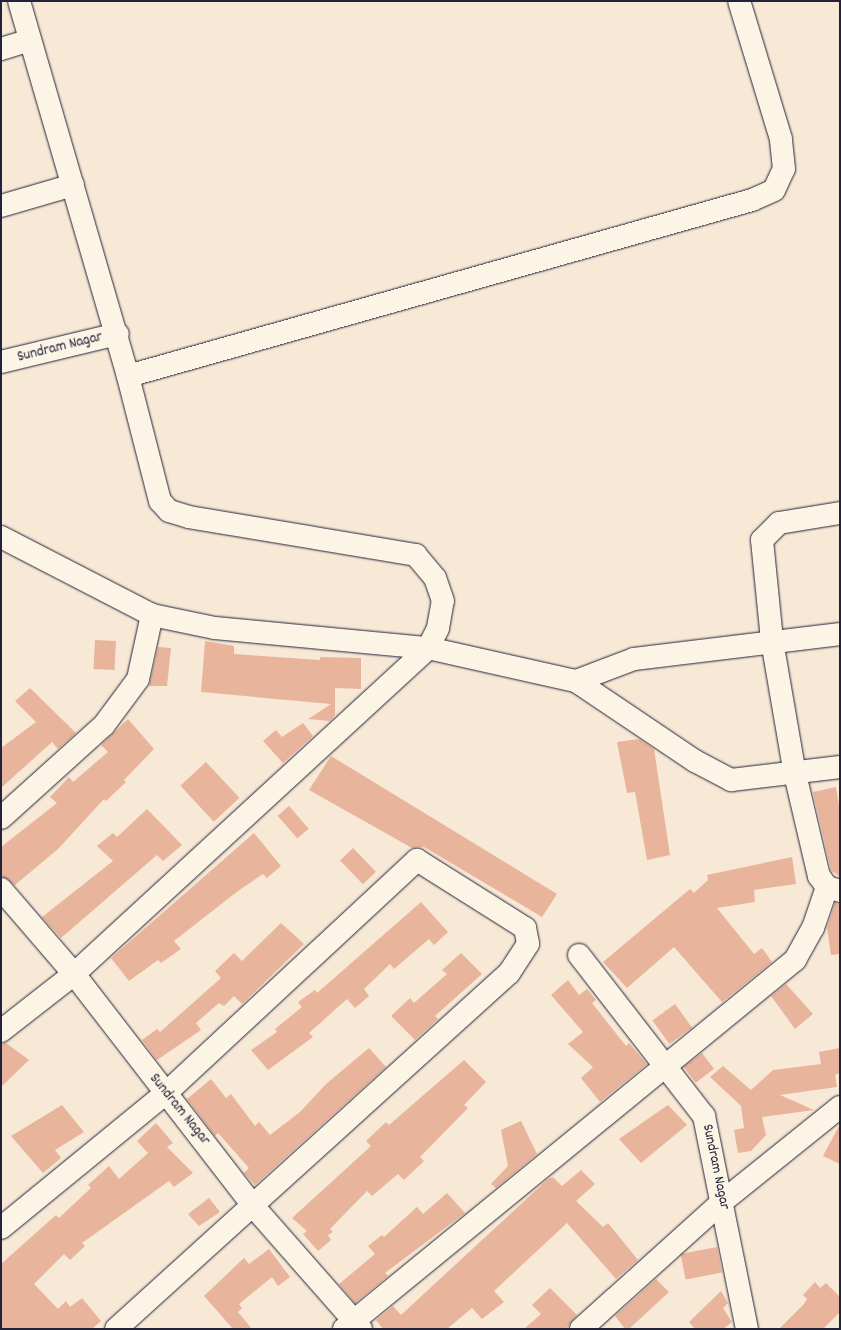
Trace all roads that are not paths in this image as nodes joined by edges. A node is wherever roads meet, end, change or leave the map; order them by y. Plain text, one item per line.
1 (19, 1) edge
2 (739, 1) edge
3 (30, 40) junction
4 (1, 49) edge
5 (73, 184) junction
6 (1, 206) edge
7 (118, 334) junction
8 (1, 362) edge
9 (128, 376) junction
10 (840, 513) edge
11 (1, 537) edge
12 (152, 615) junction
13 (840, 634) edge
14 (772, 641) junction
15 (428, 648) junction
16 (576, 681) junction
17 (840, 767) edge
18 (795, 774) junction
19 (1, 818) edge
20 (1, 889) edge
21 (834, 889) edge
22 (579, 955) dead end
23 (74, 974) junction
24 (1, 1031) edge
25 (665, 1066) junction
26 (165, 1094) junction
27 (840, 1107) edge
28 (723, 1201) junction
29 (254, 1207) junction
30 (1, 1228) edge
31 (353, 1326) edge
32 (116, 1329) edge
33 (581, 1329) edge
34 (747, 1329) edge

1 - 3 street
2 - 9 street
3 - 4 street
3 - 5 street
5 - 6 street
5 - 7 street
7 - 8 street, Sundram Nagar
7 - 9 street
9 - 15 street
10 - 14 street
11 - 12 street
12 - 15 street
12 - 19 street
13 - 14 street
14 - 16 street
14 - 18 street
15 - 16 street
15 - 23 street
16 - 18 street
17 - 18 street
18 - 21 street
20 - 23 street, Sundram Nagar
21 - 25 street
22 - 25 street, Sundram Nagar
23 - 24 street
23 - 26 street, Sundram Nagar
25 - 28 street, Sundram Nagar
25 - 31 street
26 - 29 street, Sundram Nagar
26 - 29 street
26 - 30 street
27 - 28 street
28 - 33 street
28 - 34 street, Sundram Nagar
29 - 31 street, Sundram Nagar
29 - 32 street

